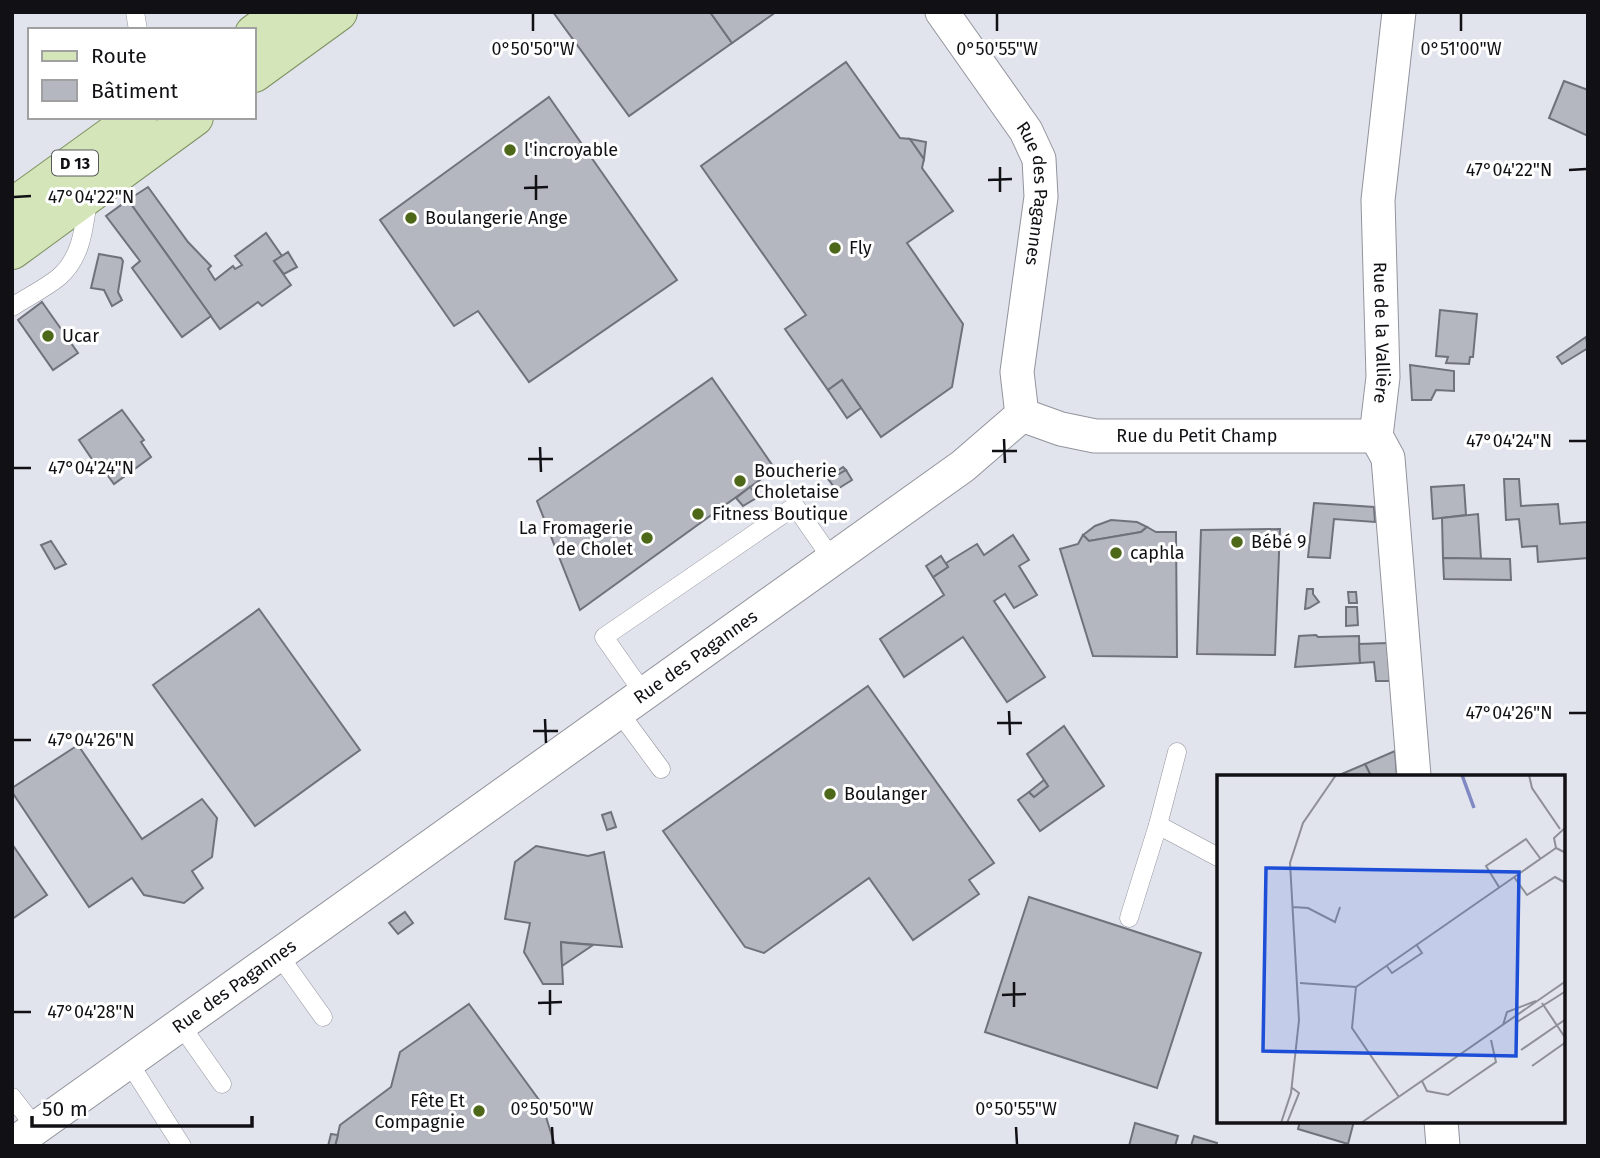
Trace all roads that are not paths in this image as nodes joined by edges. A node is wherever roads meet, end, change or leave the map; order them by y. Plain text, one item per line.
1 (284, 12) edge
2 (338, 12) edge
3 (942, 12) edge
4 (1399, 12) edge
5 (256, 33) edge
6 (256, 73) edge
7 (135, 119) edge
8 (191, 119) edge
9 (89, 195) junction
10 (12, 208) edge
11 (12, 250) edge
12 (12, 307) edge
13 (1022, 415) junction
14 (1376, 436) junction
15 (832, 559) junction
16 (631, 703) junction
17 (1177, 752) dead end
18 (661, 769) dead end
19 (1414, 775) edge
20 (1158, 825) junction
21 (1217, 856) edge
22 (1129, 918) dead end
23 (278, 954) junction
24 (323, 1017) dead end
25 (180, 1024) junction
26 (128, 1061) junction
27 (222, 1084) dead end
28 (12, 1097) edge
29 (1441, 1123) edge
30 (24, 1136) edge
31 (182, 1146) edge
32 (1443, 1146) edge

1 - 5 main road
2 - 6 main road
3 - 13 street, Rue des Pagannes
4 - 14 street, Rue de la Vallière
7 - 10 main road, D 13
8 - 9 main road, D 13
9 - 11 main road, D 13
9 - 12 lane
13 - 14 street, Rue du Petit Champ
13 - 15 street, Rue des Pagannes
14 - 19 street, Rue de la Vallière
15 - 16 street, Rue des Pagannes
15 - 16 lane
16 - 18 lane
16 - 23 street, Rue des Pagannes
17 - 20 lane
20 - 21 lane
20 - 22 lane
23 - 24 lane
23 - 25 street, Rue des Pagannes
25 - 26 street, Rue des Pagannes
25 - 27 lane
26 - 30 street, Rue des Pagannes
26 - 31 lane
28 - 30 lane
29 - 32 street

